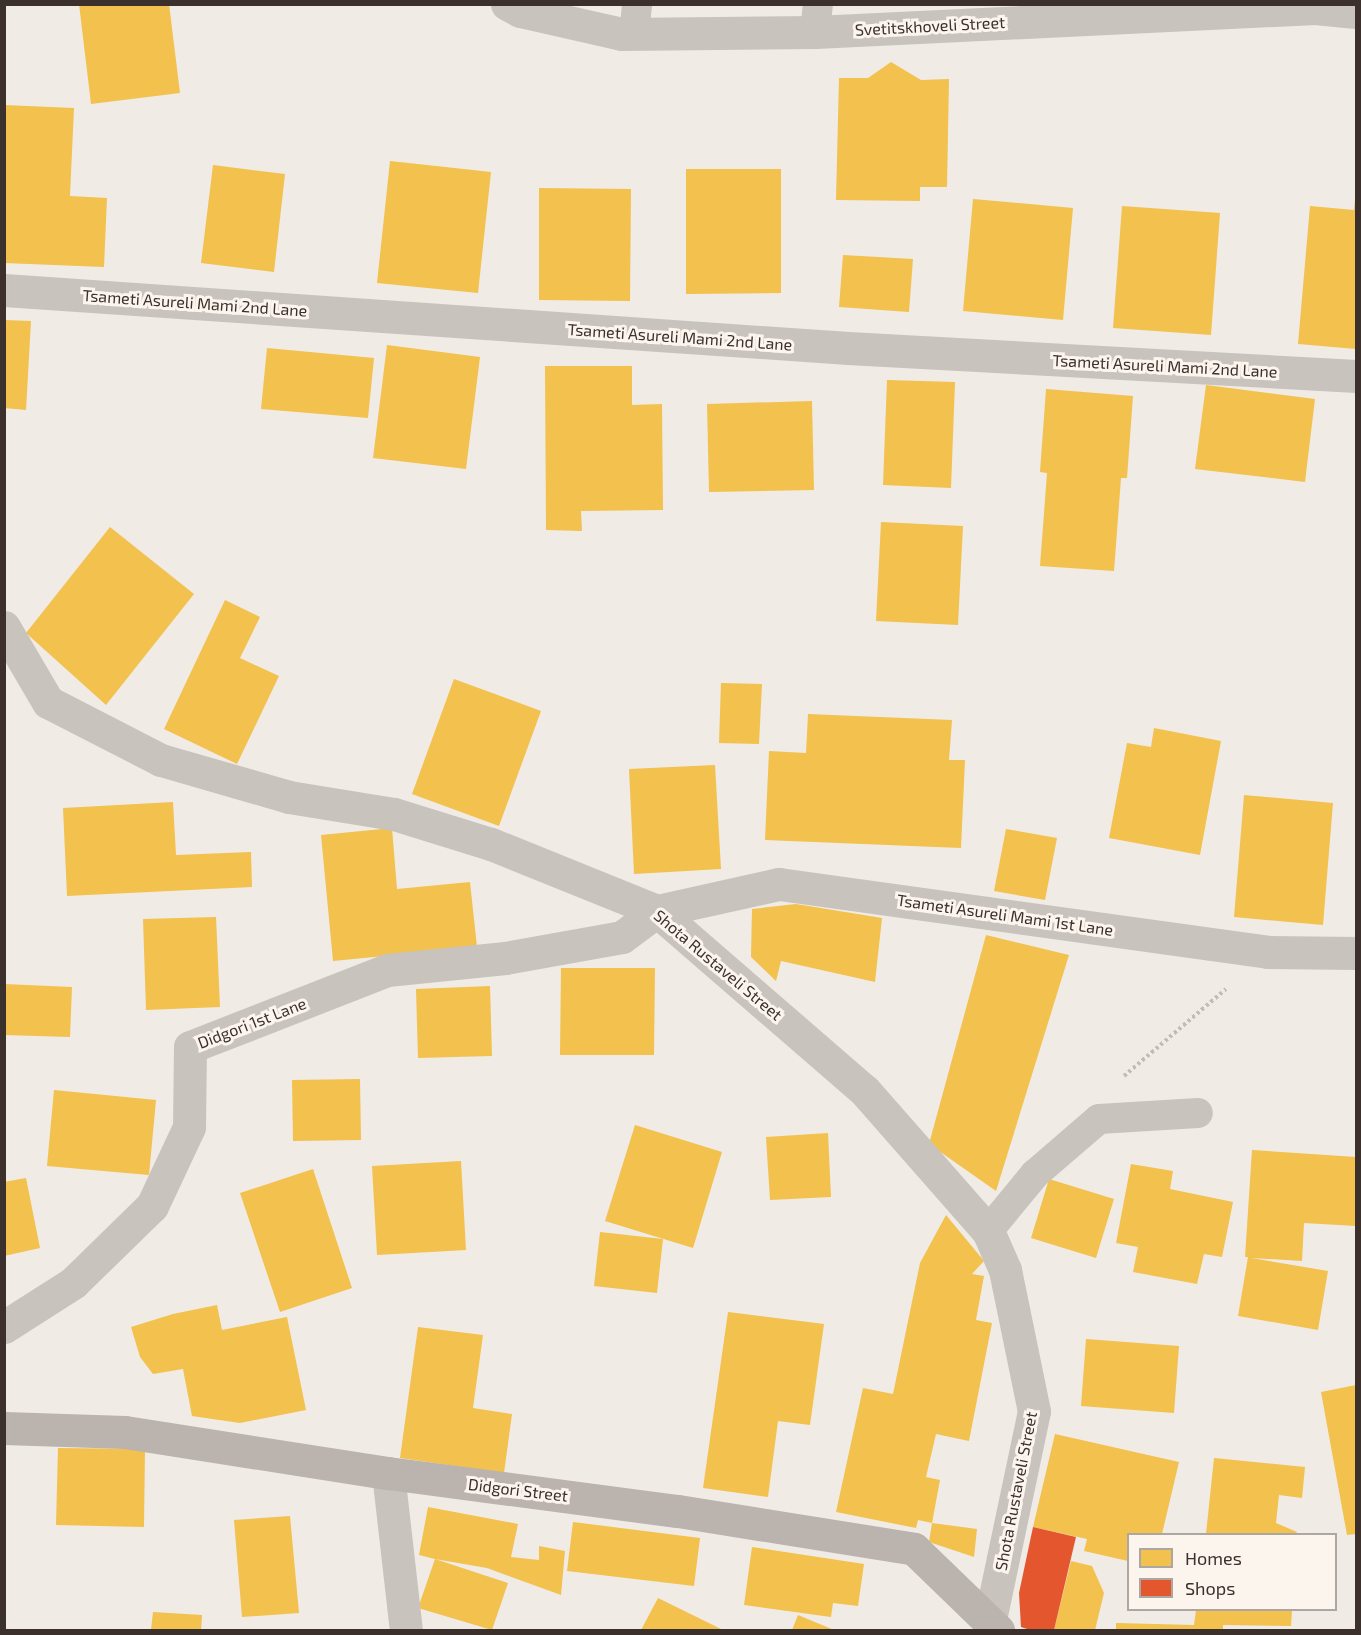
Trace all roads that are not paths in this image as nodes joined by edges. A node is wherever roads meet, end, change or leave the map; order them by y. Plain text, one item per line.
1 (507, 4) edge
2 (1356, 12) edge
3 (816, 18) edge
4 (636, 19) edge
5 (4, 290) edge
6 (1356, 376) edge
7 (4, 627) edge
8 (657, 911) junction
9 (1356, 953) edge
10 (1198, 1113) dead end
11 (988, 1231) junction
12 (4, 1327) edge
13 (4, 1428) edge
14 (388, 1473) junction
15 (994, 1625) edge
16 (406, 1630) edge

1 - 4 street, Svetitskhoveli Street
2 - 3 street, Svetitskhoveli Street
3 - 4 street, Svetitskhoveli Street
5 - 6 street, Tsameti Asureli Mami 2nd Lane
7 - 8 street, Shota Rustaveli Street
8 - 9 street, Tsameti Asureli Mami 1st Lane
8 - 11 street, Shota Rustaveli Street
8 - 12 street, Didgori 1st Lane
10 - 11 lane
11 - 15 street, Shota Rustaveli Street
13 - 14 street, Didgori Street
14 - 15 street, Didgori Street
14 - 16 street

